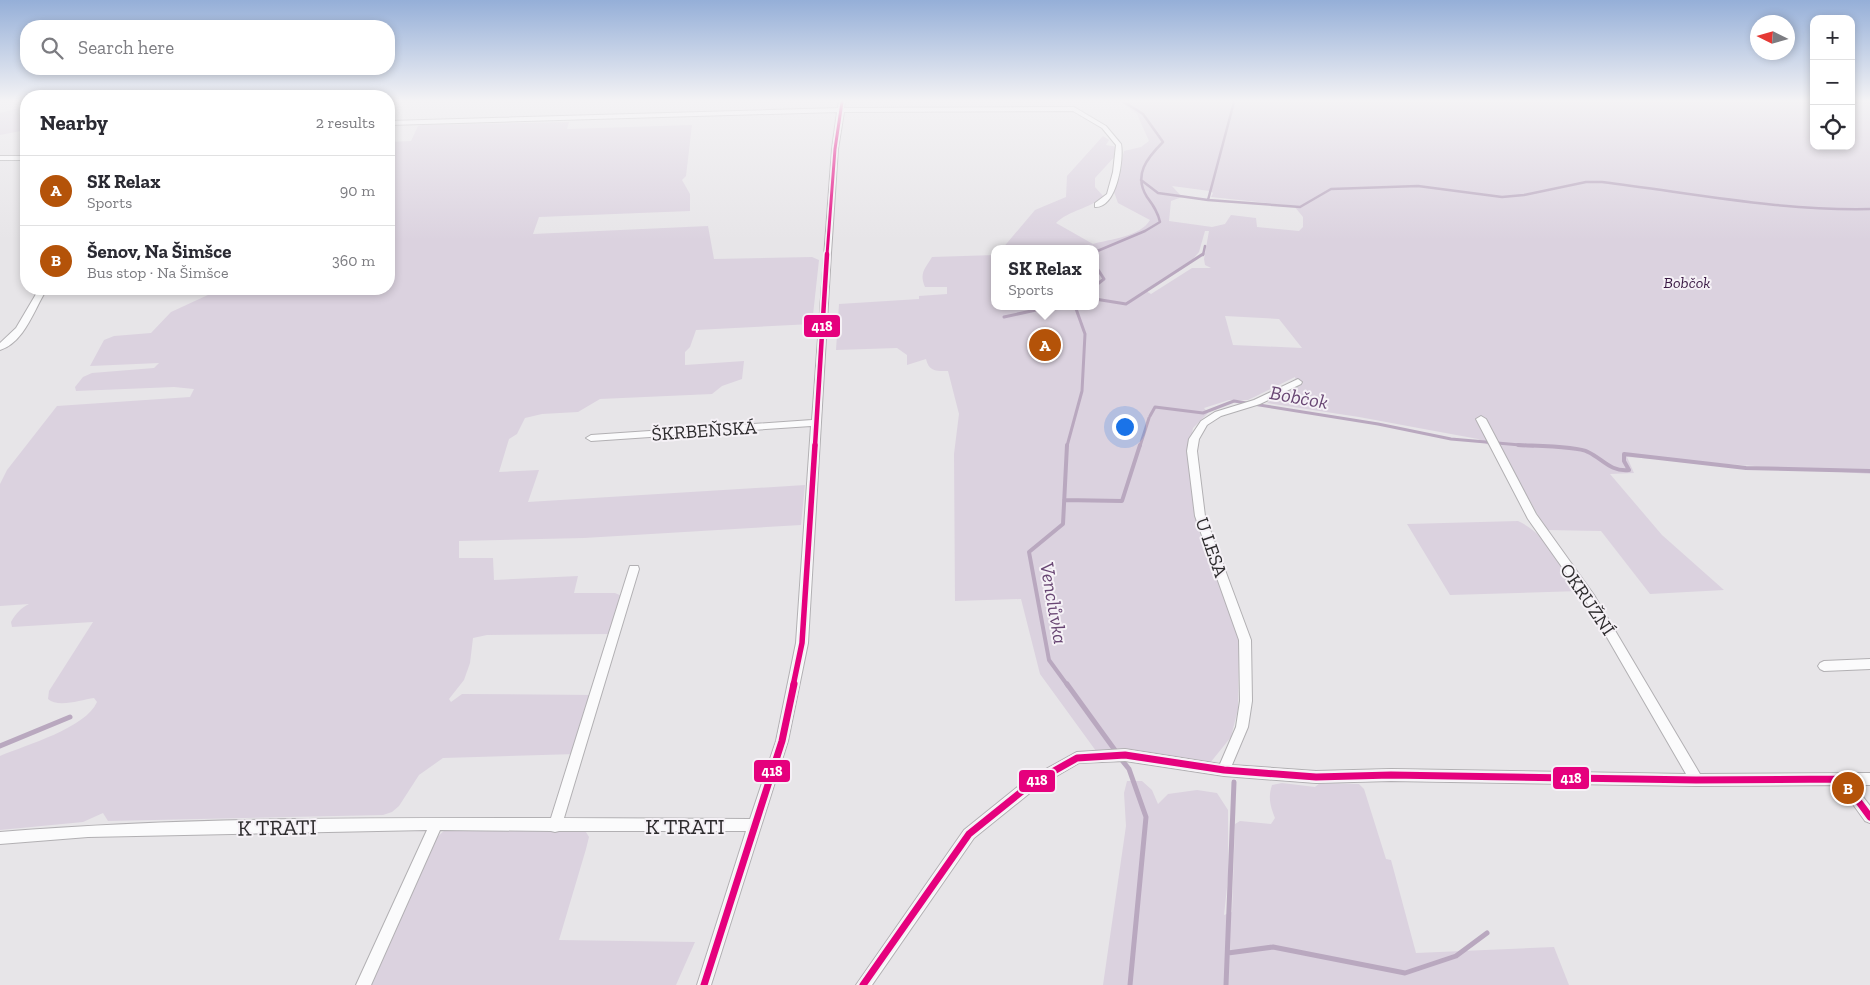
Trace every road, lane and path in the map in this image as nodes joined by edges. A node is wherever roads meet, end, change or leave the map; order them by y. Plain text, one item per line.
1 (837, 148) edge
2 (1119, 148) edge
3 (0, 158) edge
4 (20, 158) edge
5 (1098, 205) dead end
6 (39, 295) edge
7 (0, 347) edge
8 (1298, 382) dead end
9 (1480, 419) dead end
10 (817, 423) junction
11 (591, 438) dead end
12 (634, 569) dead end
13 (1870, 664) edge
14 (1824, 666) dead end
15 (1224, 770) junction
16 (1842, 779) junction
17 (1870, 779) edge
18 (1696, 780) junction
19 (1870, 817) edge
20 (436, 825) junction
21 (754, 825) junction
22 (555, 826) junction
23 (0, 838) edge
24 (363, 985) edge
25 (704, 985) edge
26 (863, 985) edge

1 - 10 street
2 - 5 street
3 - 4 street
6 - 7 street
8 - 15 street, U LESA
9 - 18 street, OKRUŽNÍ
10 - 11 street, ŠKRBEŇSKÁ
10 - 21 street
12 - 22 street
13 - 14 street
15 - 18 street
15 - 26 street
16 - 17 street
16 - 18 street
16 - 19 street
20 - 22 street, K TRATI
20 - 23 street, K TRATI
20 - 24 street
21 - 22 street, K TRATI
21 - 25 street

